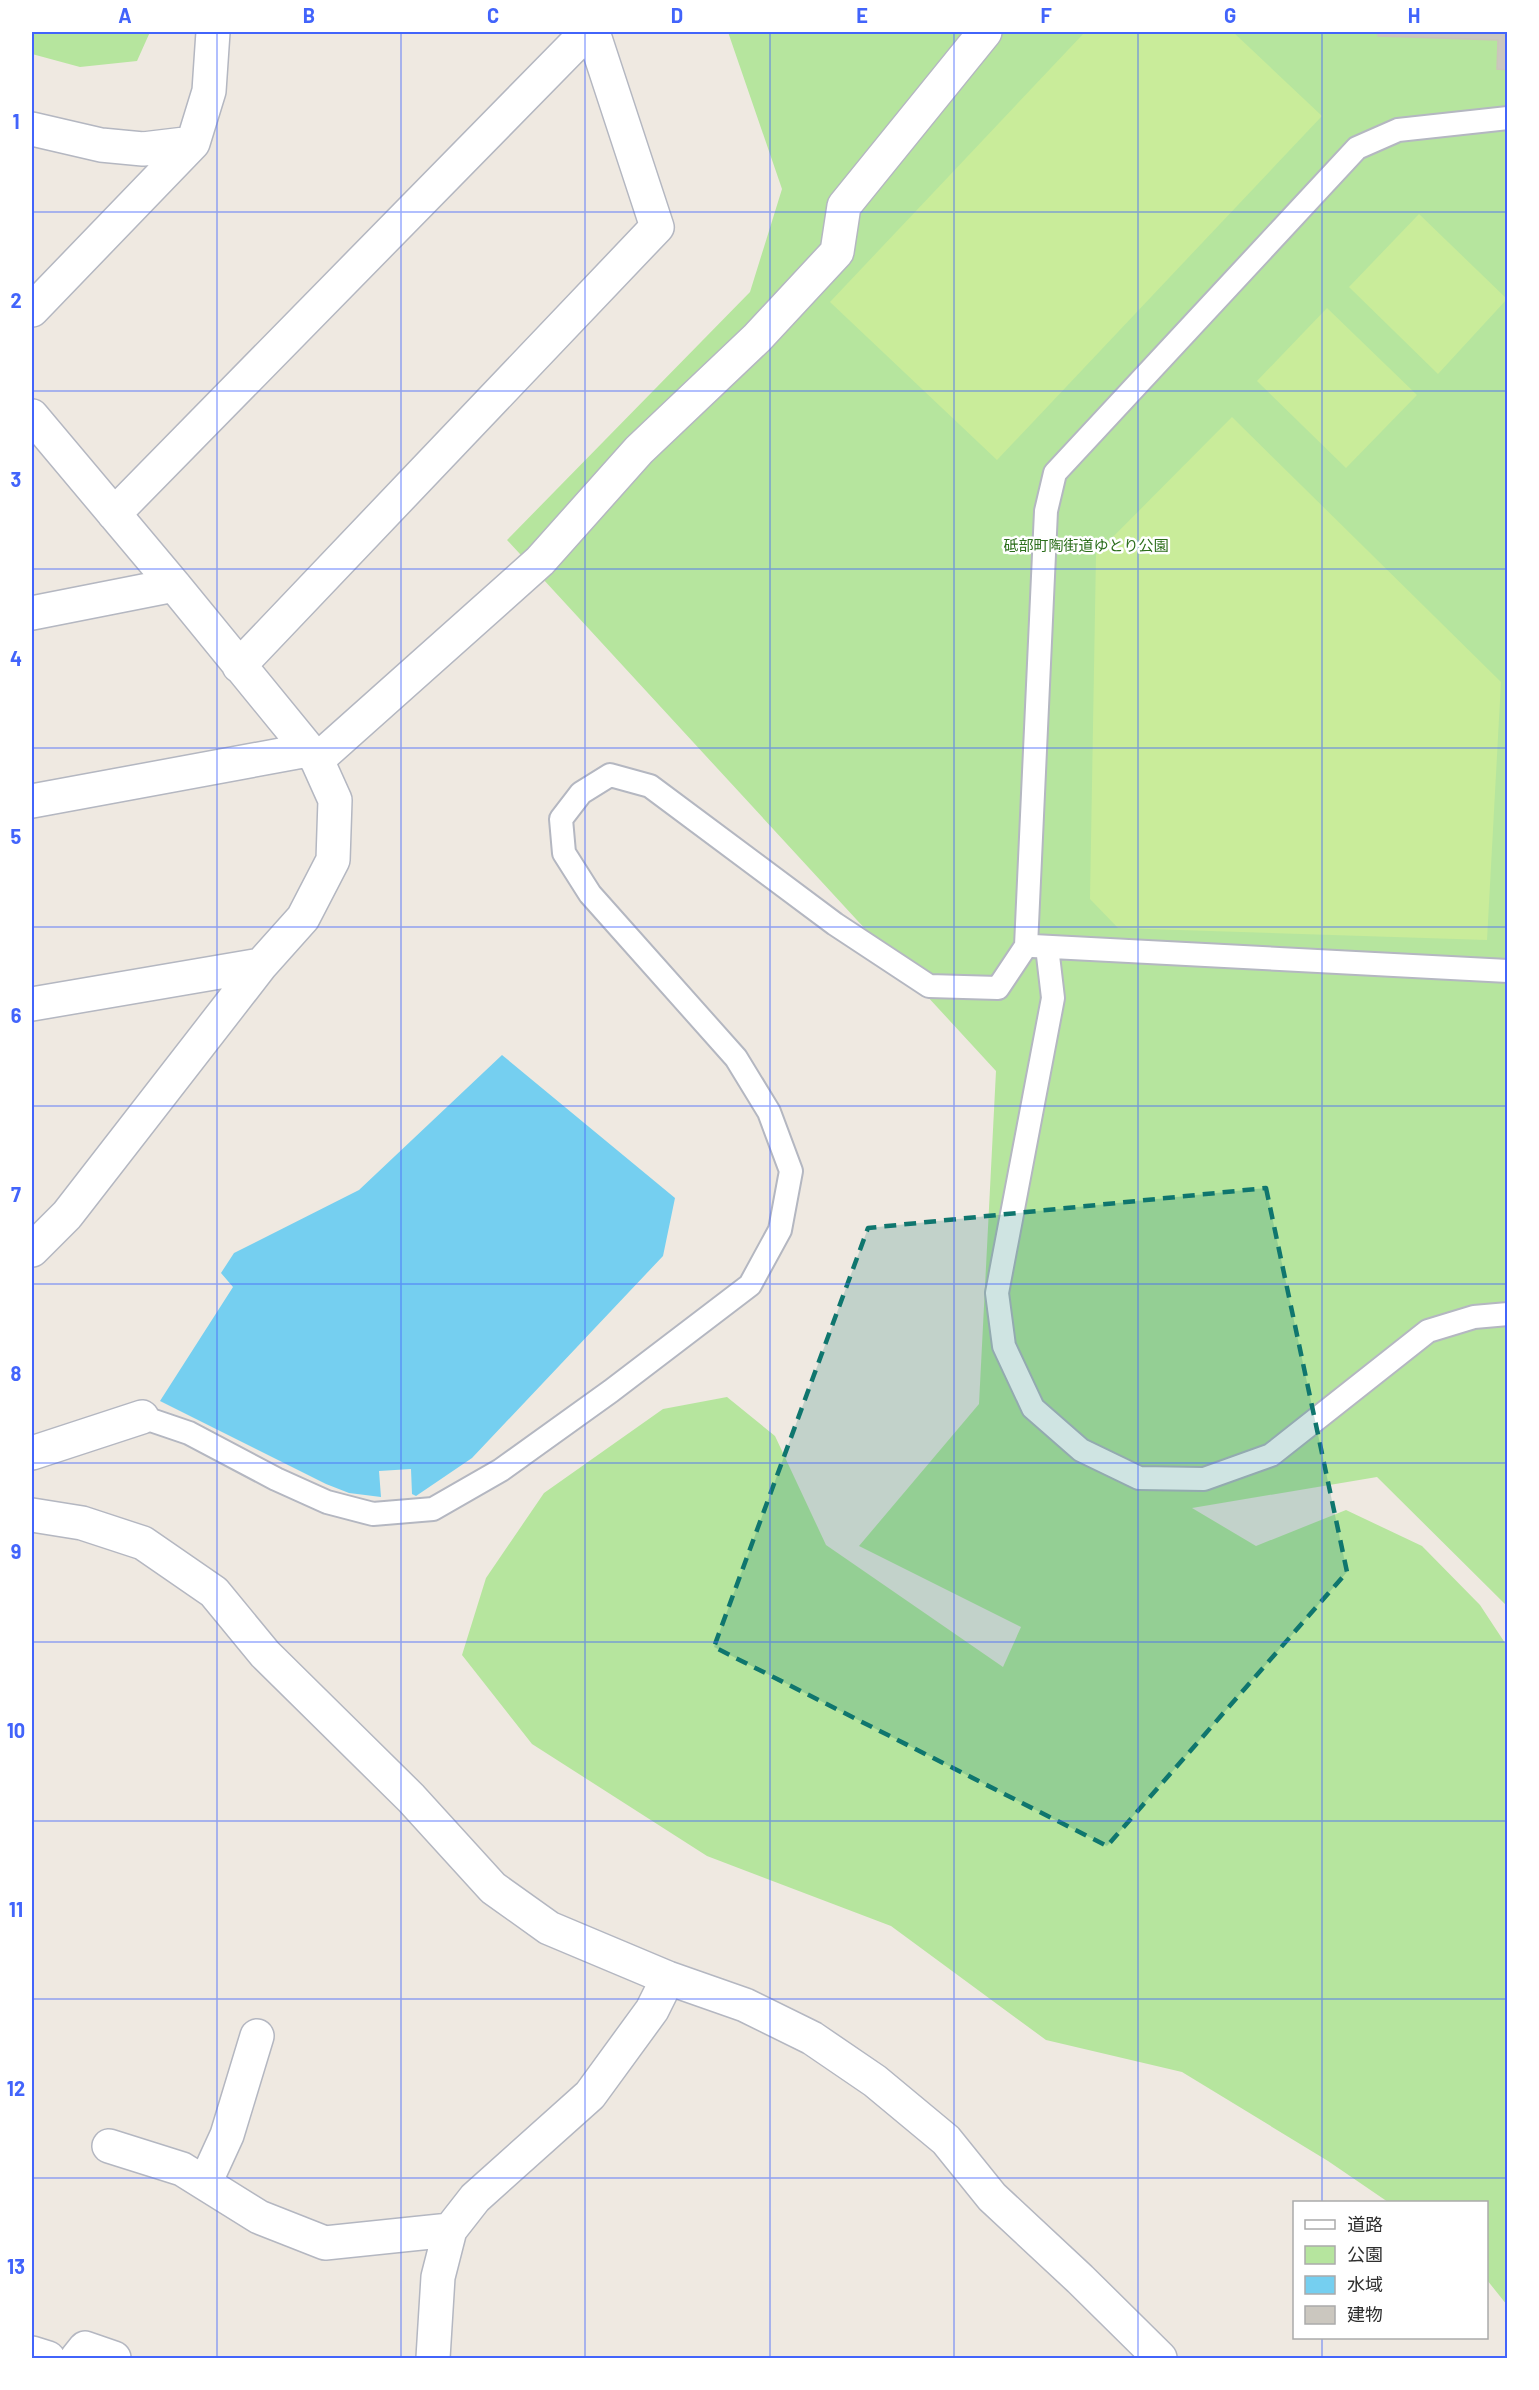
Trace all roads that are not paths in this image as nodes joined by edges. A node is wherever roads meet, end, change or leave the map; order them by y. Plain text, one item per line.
1 (213, 32) edge
2 (587, 32) edge
3 (593, 32) edge
4 (985, 32) edge
5 (1508, 118) edge
6 (32, 129) edge
7 (193, 143) junction
8 (32, 310) edge
9 (32, 416) edge
10 (114, 514) junction
11 (174, 585) junction
12 (32, 613) edge
13 (240, 666) junction
14 (313, 755) junction
15 (32, 801) edge
16 (1037, 946) junction
17 (261, 965) junction
18 (1508, 970) edge
19 (32, 1004) edge
20 (32, 1250) edge
21 (1508, 1314) edge
22 (142, 1417) joint
23 (32, 1453) edge
24 (32, 1515) edge
25 (668, 1978) junction
26 (257, 2036) dead end
27 (109, 2146) dead end
28 (205, 2183) junction
29 (450, 2230) junction
30 (32, 2353) edge
31 (48, 2358) edge
32 (77, 2358) edge
33 (114, 2358) edge
34 (433, 2358) edge
35 (1160, 2358) edge

1 - 7 street
2 - 10 street
3 - 13 street
4 - 14 street
5 - 16 lane
6 - 7 street
7 - 8 street
9 - 10 street
10 - 11 street
11 - 12 street
11 - 13 street
13 - 14 street
14 - 15 street
14 - 17 street
16 - 18 lane
16 - 21 lane
16 - 22 lane
17 - 19 street
17 - 20 street
22 - 23 street
24 - 25 street
25 - 29 street
25 - 35 street
26 - 28 street
27 - 28 street
28 - 29 street
29 - 34 street
30 - 31 street
32 - 33 street

